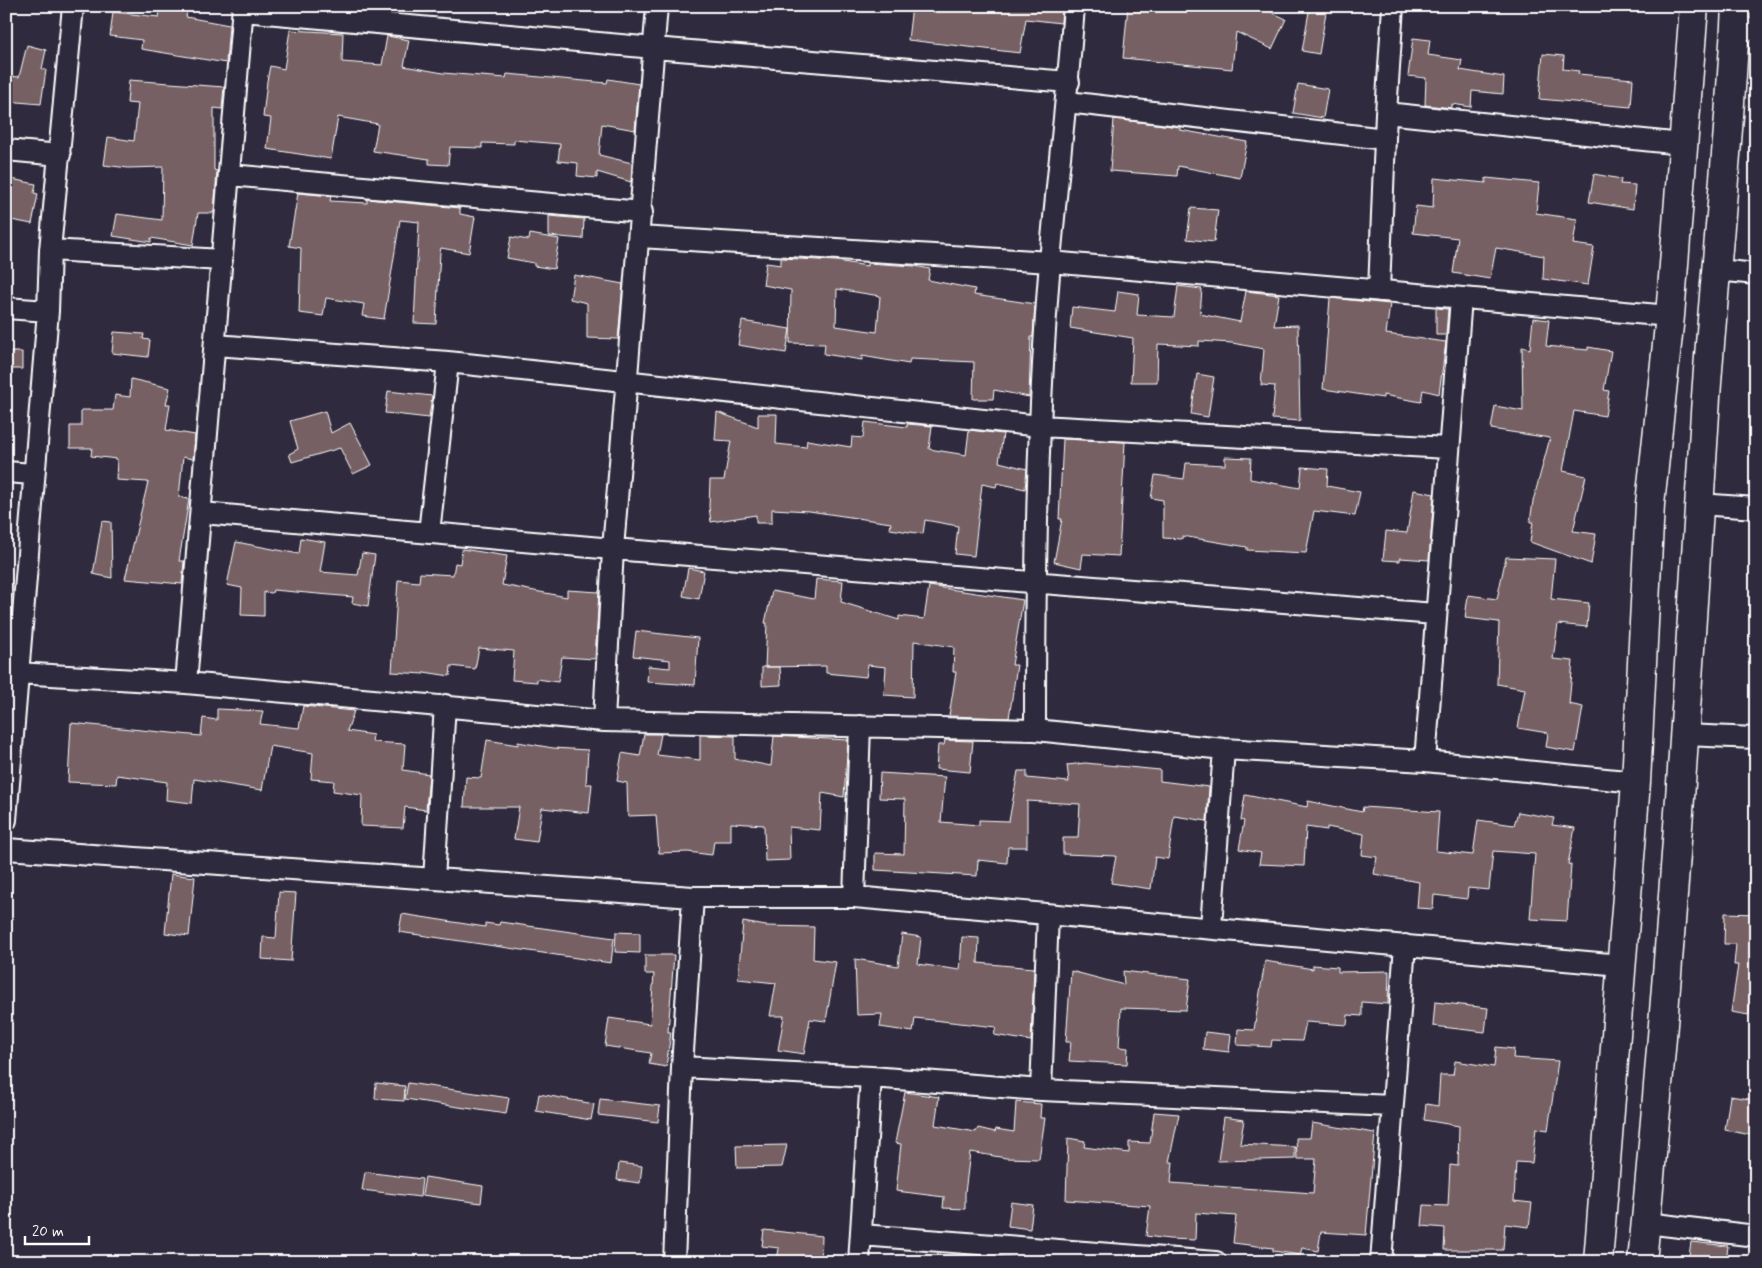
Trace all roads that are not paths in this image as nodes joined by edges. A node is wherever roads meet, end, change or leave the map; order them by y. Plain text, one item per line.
1 (73, 6) edge
2 (657, 6) edge
3 (1074, 6) edge
4 (1393, 6) edge
5 (1694, 6) edge
6 (243, 9) edge
7 (1742, 22) edge
8 (654, 48) junction
9 (1069, 82) junction
10 (1067, 102) junction
11 (1386, 113) junction
12 (1385, 138) junction
13 (1682, 144) junction
14 (6, 150) edge
15 (60, 155) junction
16 (230, 174) junction
17 (642, 212) junction
18 (640, 237) junction
19 (50, 250) junction
20 (222, 260) junction
21 (1050, 262) junction
22 (1718, 270) junction
23 (1756, 274) edge
24 (1379, 291) junction
25 (1462, 298) junction
26 (6, 308) edge
27 (48, 312) junction
28 (1670, 316) junction
29 (215, 345) junction
30 (448, 362) junction
31 (628, 382) junction
32 (1040, 426) junction
33 (1448, 448) junction
34 (6, 472) edge
35 (33, 474) junction
36 (1699, 504) junction
37 (1756, 508) edge
38 (202, 513) junction
39 (429, 533) junction
40 (613, 549) junction
41 (1034, 582) junction
42 (1435, 614) junction
43 (13, 639) edge
44 (18, 673) junction
45 (186, 683) junction
46 (445, 706) junction
47 (604, 721) junction
48 (860, 726) junction
49 (1035, 730) junction
50 (1684, 735) junction
51 (1756, 738) edge
52 (1224, 748) junction
53 (1426, 761) junction
54 (1636, 782) junction
55 (7, 794) edge
56 (6, 820) edge
57 (6, 849) edge
58 (434, 879) junction
59 (693, 897) junction
60 (854, 897) junction
61 (1048, 915) junction
62 (1211, 927) junction
63 (1405, 945) junction
64 (1621, 965) junction
65 (682, 1067) junction
66 (871, 1077) junction
67 (1041, 1090) junction
68 (1392, 1106) junction
69 (1646, 1223) junction
70 (861, 1235) junction
71 (1756, 1236) edge
72 (674, 1262) edge
73 (859, 1262) edge
74 (1216, 1262) edge
75 (1381, 1262) edge
76 (1598, 1262) edge
77 (1642, 1262) edge

1 - 15 street
2 - 8 street
3 - 9 street
4 - 11 street
5 - 13 main road
6 - 8 street
6 - 16 street
7 - 22 main road
8 - 9 street
8 - 17 street
9 - 10 street
10 - 12 street
10 - 21 street
11 - 12 street
11 - 13 street
12 - 24 street
13 - 28 main road
14 - 15 street
15 - 19 street
16 - 17 street
16 - 20 street
17 - 18 street
18 - 21 street
18 - 31 street
19 - 20 street
19 - 27 street
20 - 29 street
21 - 24 street
21 - 32 street
22 - 23 street
22 - 36 main road
24 - 25 street
25 - 28 street
25 - 33 street
26 - 27 street
27 - 35 street
28 - 54 main road
29 - 30 street
29 - 38 street
30 - 31 street
30 - 39 street
31 - 32 street
31 - 40 street
32 - 33 street
32 - 41 street
33 - 42 street
34 - 35 street
35 - 43 street
36 - 37 street
36 - 50 main road
38 - 39 street
38 - 45 street
39 - 40 street
40 - 41 street
40 - 47 street
41 - 42 street
41 - 49 street
42 - 53 street
43 - 44 street
44 - 45 street
44 - 55 street
45 - 46 street
46 - 47 street
46 - 58 street
47 - 48 street
48 - 49 street
48 - 60 street
49 - 52 street
50 - 51 street
50 - 69 main road
52 - 53 street
52 - 62 street
53 - 54 street
54 - 64 main road
55 - 56 street
57 - 58 street
58 - 59 street
59 - 60 street
59 - 65 street
60 - 61 street
61 - 62 street
61 - 67 street
62 - 63 street
63 - 64 street
63 - 68 street
64 - 76 main road
65 - 66 street
65 - 72 street
66 - 67 street
66 - 70 street
67 - 68 street
68 - 75 street
69 - 71 street
69 - 77 main road
70 - 73 street
70 - 74 street

